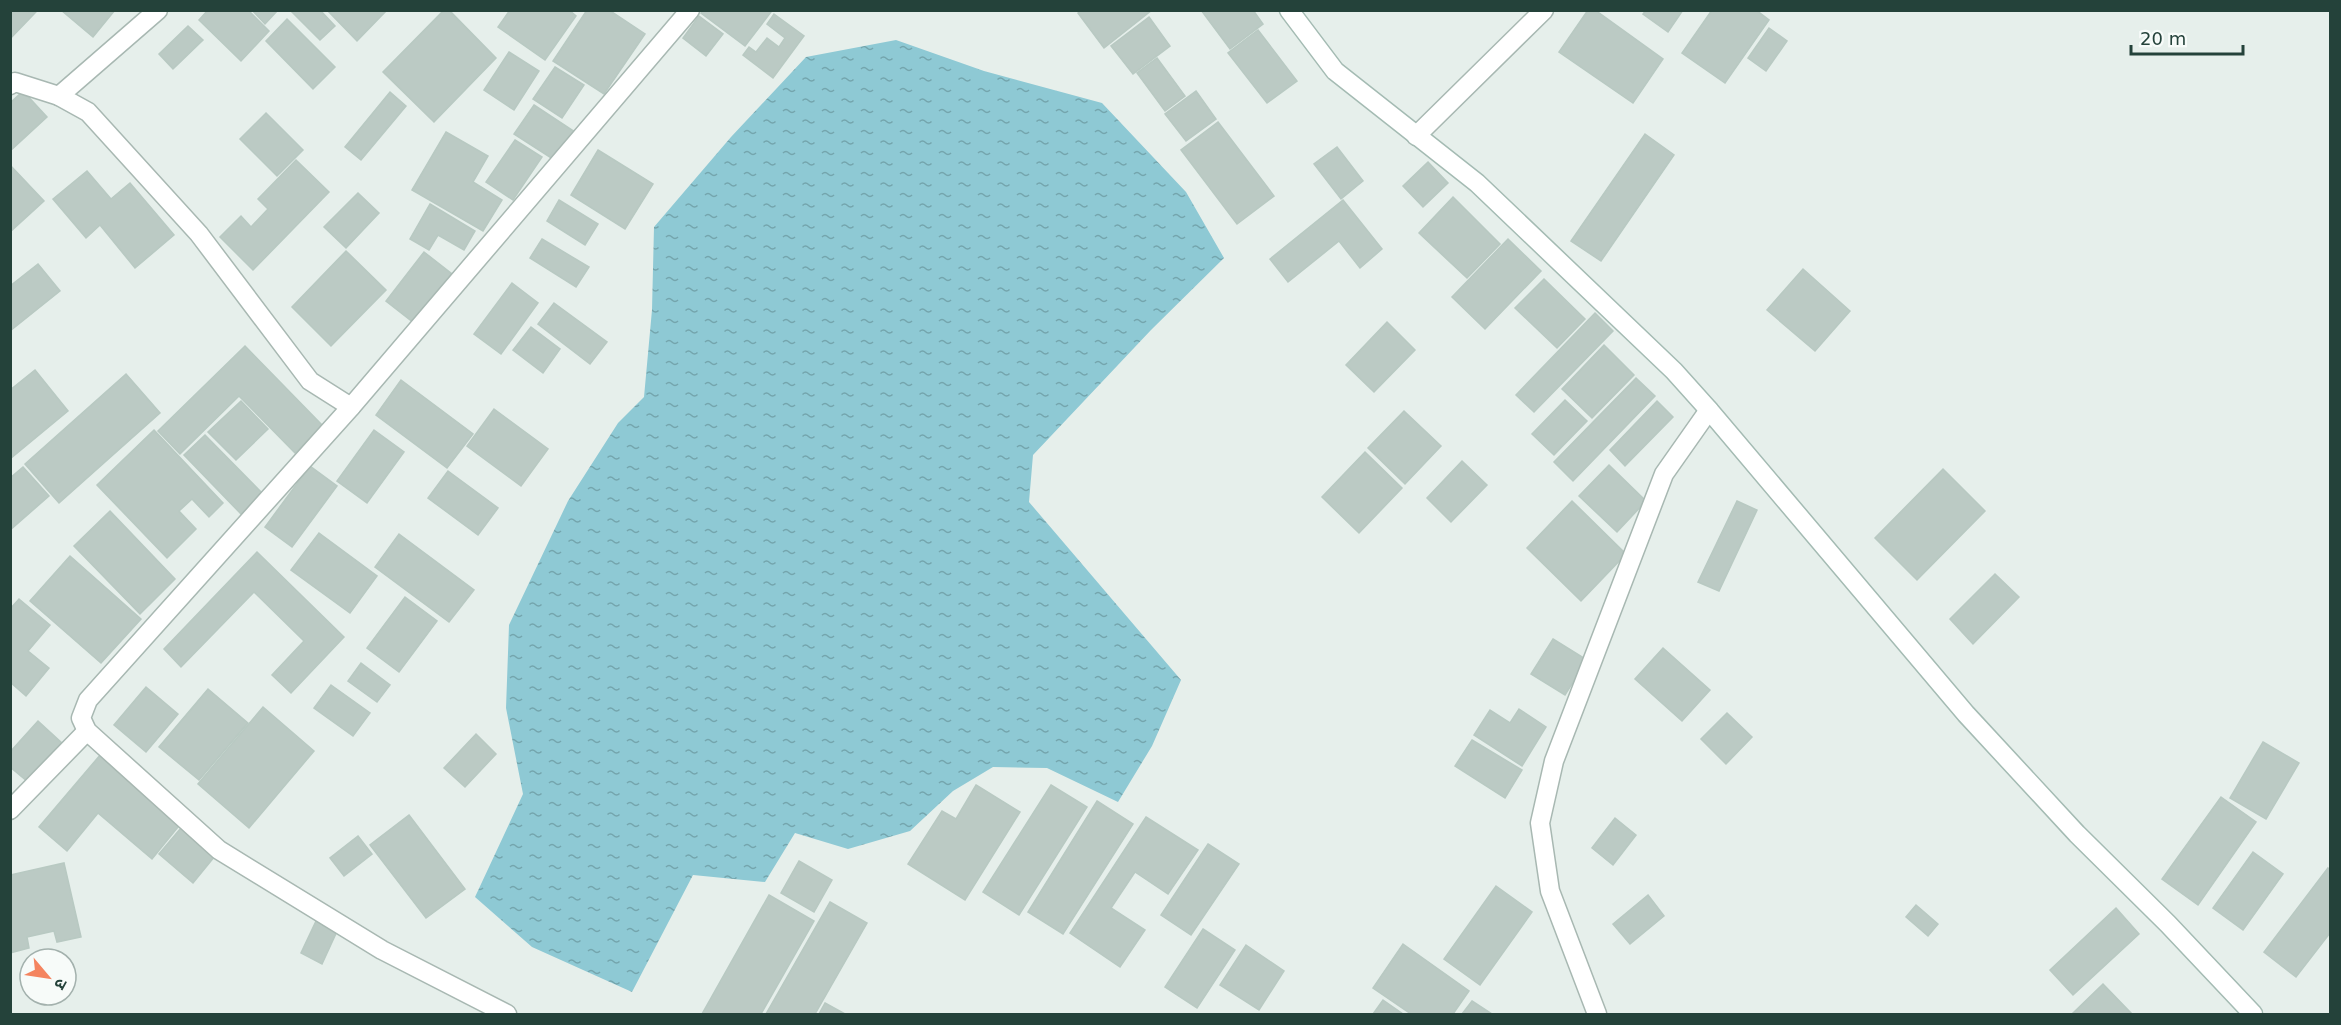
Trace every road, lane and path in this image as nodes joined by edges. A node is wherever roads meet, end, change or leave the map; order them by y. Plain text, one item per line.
1 (158, 10) edge
2 (690, 10) edge
3 (1289, 10) edge
4 (1544, 10) edge
5 (10, 84) edge
6 (59, 96) junction
7 (1416, 136) junction
8 (351, 408) junction
9 (1709, 410) junction
10 (87, 731) junction
11 (10, 810) edge
12 (507, 1014) edge
13 (1597, 1014) edge
14 (2253, 1014) edge

1 - 6 street
2 - 8 street
3 - 7 street
4 - 7 street
5 - 6 street
6 - 8 street
7 - 9 street
8 - 10 street
9 - 13 street
9 - 14 street
10 - 11 street
10 - 12 street

